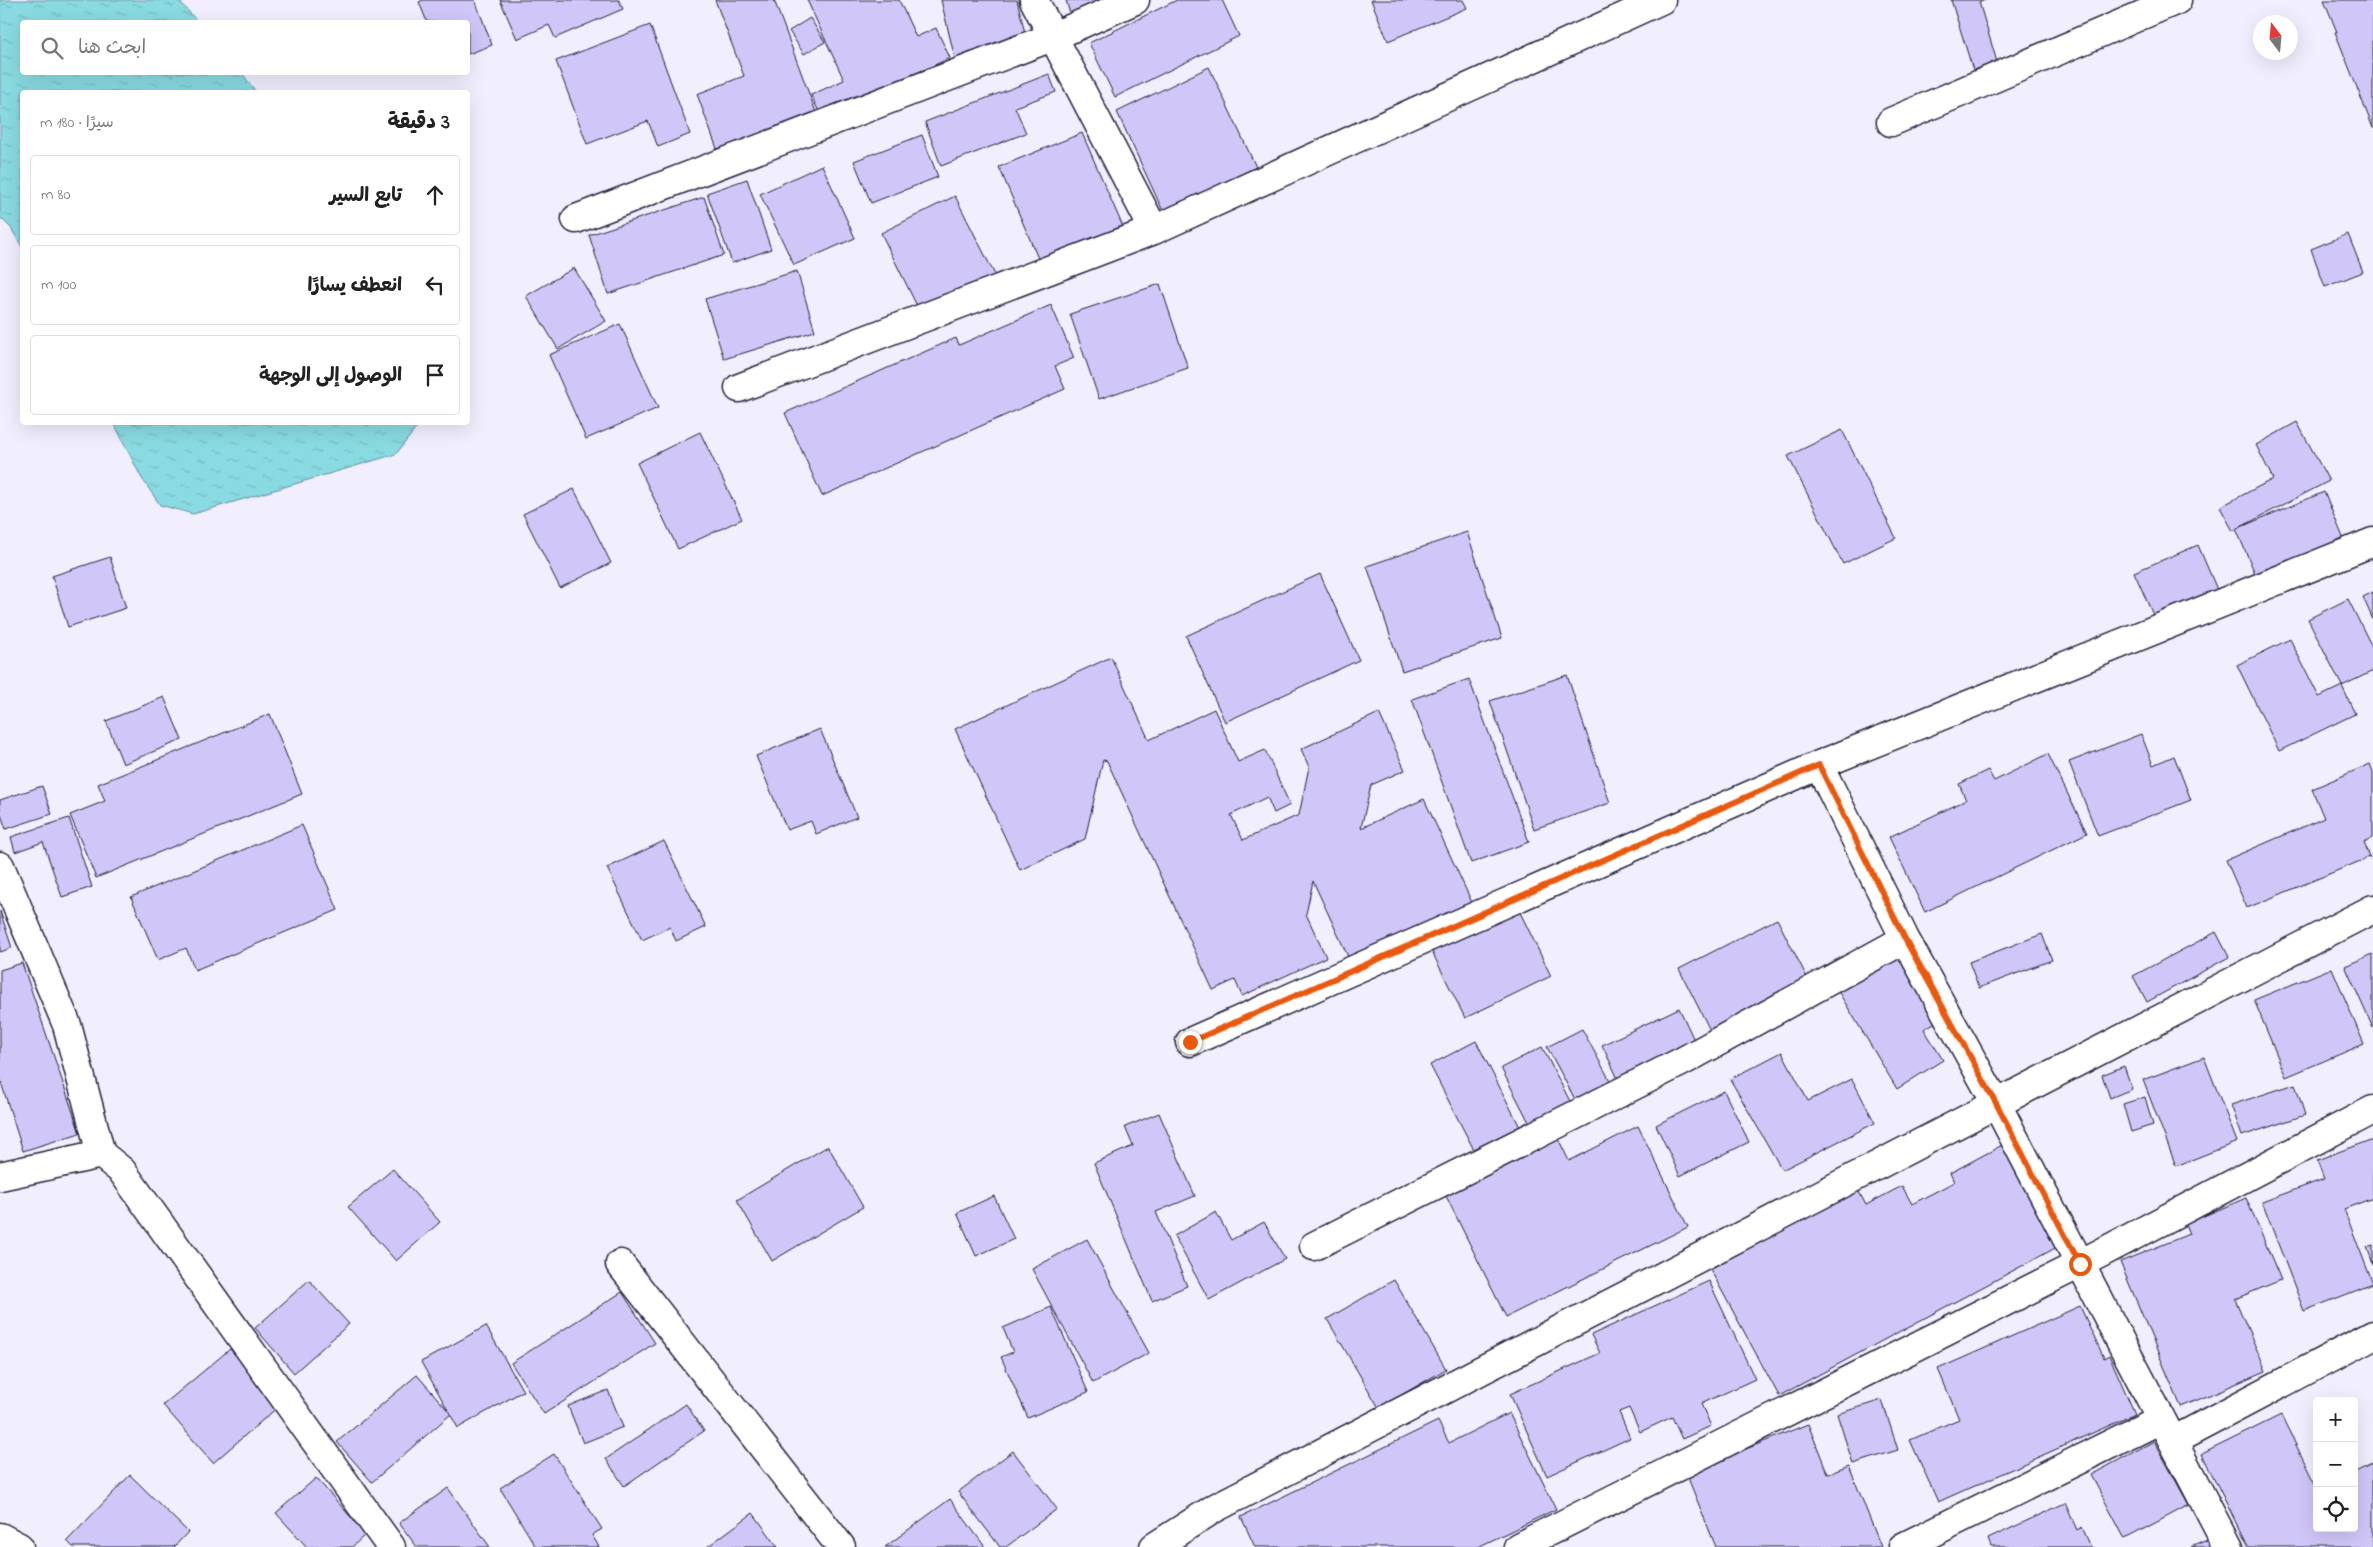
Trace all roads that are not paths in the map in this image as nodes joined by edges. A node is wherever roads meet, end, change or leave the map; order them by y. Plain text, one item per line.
1 (1034, 0) edge
2 (1135, 0) edge
3 (1661, 0) edge
4 (2177, 0) edge
5 (1052, 37) junction
6 (1891, 122) dead end
7 (576, 218) dead end
8 (1154, 230) junction
9 (739, 388) dead end
10 (2373, 542) edge
11 (1819, 765) junction
12 (0, 866) edge
13 (2373, 909) edge
14 (1905, 939) junction
15 (1190, 1042) dead end
16 (1996, 1103) junction
17 (2373, 1110) edge
18 (101, 1154) junction
19 (0, 1176) edge
20 (1314, 1246) dead end
21 (620, 1264) dead end
22 (2080, 1264) junction
23 (2373, 1336) edge
24 (2167, 1430) junction
25 (0, 1537) edge
26 (19, 1547) edge
27 (391, 1547) edge
28 (841, 1547) edge
29 (1154, 1547) edge
30 (1518, 1547) edge
31 (1903, 1547) edge
32 (2228, 1547) edge

1 - 5 street
2 - 5 street
3 - 8 street
4 - 6 street
5 - 7 street
5 - 8 street
8 - 9 street
10 - 11 street
11 - 14 street
11 - 15 street
12 - 18 street
13 - 16 street
14 - 16 street
14 - 20 street
16 - 22 street
16 - 29 street
17 - 22 street
18 - 19 street
18 - 27 street
21 - 28 street
22 - 24 street
22 - 30 street
23 - 24 street
24 - 31 street
24 - 32 street
25 - 26 street

